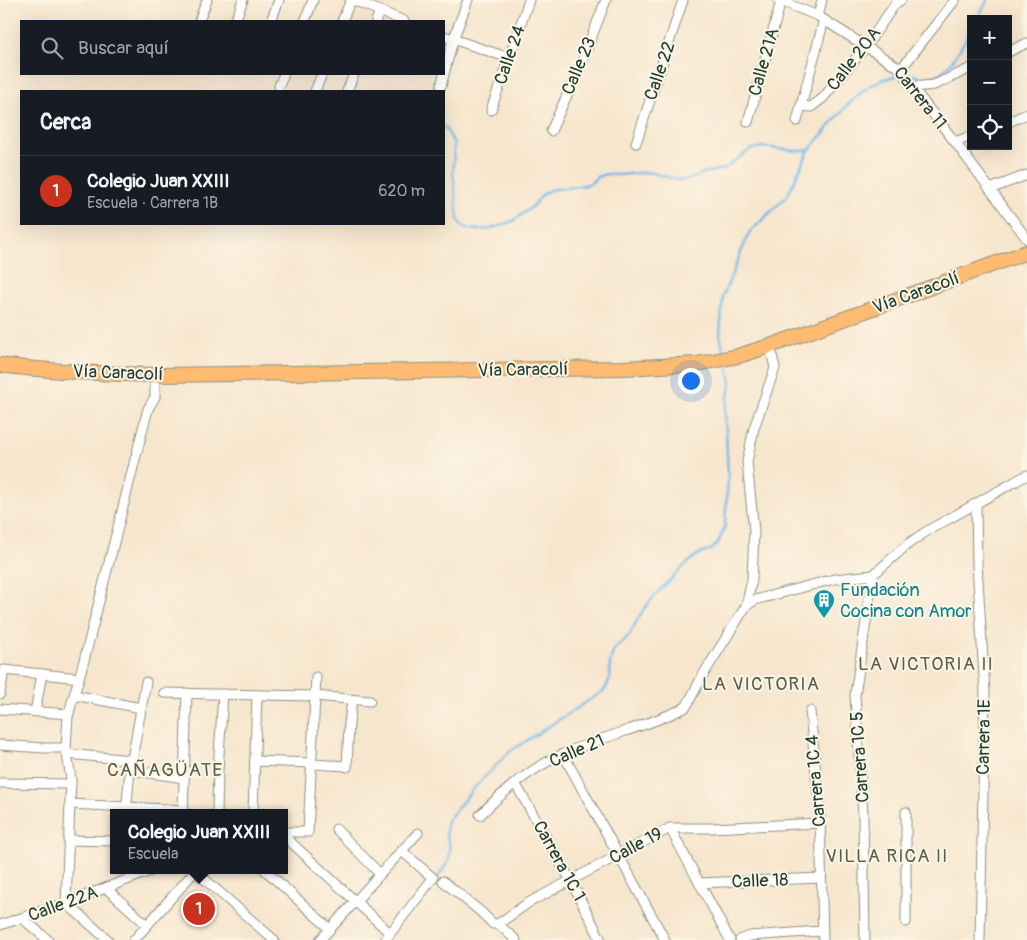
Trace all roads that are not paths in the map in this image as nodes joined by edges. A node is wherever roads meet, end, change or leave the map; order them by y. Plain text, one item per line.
1 (207, 0) edge
2 (243, 0) edge
3 (279, 0) edge
4 (314, 0) edge
5 (352, 0) edge
6 (468, 0) edge
7 (529, 0) edge
8 (606, 0) edge
9 (684, 0) edge
10 (822, 0) edge
11 (901, 0) edge
12 (955, 0) edge
13 (779, 1) edge
14 (380, 11) junction
15 (821, 18) junction
16 (199, 20) edge
17 (235, 20) edge
18 (271, 20) edge
19 (305, 20) edge
20 (342, 20) edge
21 (376, 20) edge
22 (402, 20) edge
23 (445, 36) edge
24 (453, 40) junction
25 (1027, 43) edge
26 (866, 46) junction
27 (1012, 50) edge
28 (509, 58) junction
29 (967, 70) edge
30 (902, 72) junction
31 (445, 73) edge
32 (284, 75) edge
33 (322, 75) edge
34 (354, 75) edge
35 (445, 75) edge
36 (279, 86) dead end
37 (442, 86) dead end
38 (912, 88) junction
39 (316, 90) edge
40 (347, 90) edge
41 (801, 106) junction
42 (491, 110) dead end
43 (1027, 114) edge
44 (1012, 120) edge
45 (797, 121) dead end
46 (748, 122) dead end
47 (551, 131) dead end
48 (967, 138) edge
49 (636, 142) dead end
50 (955, 142) junction
51 (1027, 175) edge
52 (990, 189) junction
53 (1027, 238) edge
54 (1027, 252) edge
55 (770, 346) junction
56 (1, 369) edge
57 (155, 375) junction
58 (1027, 476) edge
59 (976, 505) junction
60 (873, 575) junction
61 (746, 606) junction
62 (42, 674) junction
63 (316, 677) dead end
64 (79, 678) junction
65 (146, 682) dead end
66 (164, 693) dead end
67 (187, 693) junction
68 (0, 694) edge
69 (74, 694) junction
70 (223, 694) junction
71 (257, 695) junction
72 (315, 696) junction
73 (352, 700) junction
74 (370, 701) dead end
75 (141, 708) junction
76 (0, 709) edge
77 (810, 711) dead end
78 (35, 712) junction
79 (69, 714) junction
80 (0, 744) edge
81 (66, 751) junction
82 (563, 754) junction
83 (255, 761) junction
84 (311, 764) junction
85 (131, 765) junction
86 (184, 778) junction
87 (0, 783) edge
88 (515, 783) junction
89 (71, 784) junction
90 (70, 804) junction
91 (117, 809) edge
92 (126, 809) edge
93 (183, 809) edge
94 (217, 809) edge
95 (253, 809) edge
96 (906, 812) dead end
97 (480, 815) dead end
98 (820, 823) junction
99 (670, 828) junction
100 (336, 829) dead end
101 (418, 833) dead end
102 (288, 834) edge
103 (288, 838) edge
104 (68, 840) junction
105 (110, 841) edge
106 (402, 851) junction
107 (620, 855) junction
108 (126, 874) edge
109 (142, 874) edge
110 (191, 874) edge
111 (197, 874) edge
112 (269, 874) edge
113 (380, 874) junction
114 (821, 878) junction
115 (126, 880) junction
116 (443, 881) dead end
117 (570, 881) junction
118 (699, 883) junction
119 (106, 888) junction
120 (356, 901) junction
121 (66, 903) junction
122 (22, 918) junction
123 (906, 922) dead end
124 (498, 924) junction
125 (0, 925) edge
126 (147, 925) junction
127 (330, 930) junction
128 (387, 936) edge
129 (823, 936) edge
130 (48, 940) edge
131 (108, 940) edge
132 (134, 940) edge
133 (274, 940) edge
134 (320, 940) edge
135 (516, 940) edge
136 (601, 940) edge
137 (666, 940) edge
138 (730, 940) edge
139 (740, 940) edge
140 (865, 940) edge
141 (980, 940) edge

1 - 16 street
2 - 17 street
3 - 18 street
4 - 19 street
5 - 14 street
5 - 20 street
6 - 24 street
7 - 28 street, Calle 24
8 - 47 street, Calle 23
9 - 49 street, Calle 22
10 - 15 street
11 - 26 street, Calle 20A
12 - 30 street
13 - 15 street, Carrera 11
13 - 46 street, Calle 21A
14 - 21 street
14 - 22 street
15 - 26 street, Carrera 11
15 - 41 street
23 - 24 street
24 - 28 street
24 - 31 street
25 - 27 street
26 - 30 street, Carrera 11
26 - 41 street, Calle 20A
28 - 42 street, Calle 24
29 - 38 street
30 - 38 street, Carrera 11
32 - 36 street
33 - 39 street
34 - 40 street
35 - 37 street
38 - 50 street, Carrera 11
41 - 45 street
43 - 44 street
48 - 50 street
50 - 52 street, Carrera 11
51 - 52 street
52 - 53 street, Carrera 11
54 - 55 main road, Vía Caracolí
55 - 57 main road, Vía Caracolí
55 - 61 street
56 - 57 main road, Vía Caracolí
57 - 64 street
58 - 59 street
59 - 60 street
59 - 141 street, Carrera 1E
60 - 61 street
60 - 140 street, Carrera 1C 5
61 - 82 street, Calle 21
62 - 64 street
62 - 68 street
62 - 78 street
63 - 72 street
64 - 69 street
65 - 75 street
66 - 67 street
67 - 70 street
67 - 86 street
69 - 75 street
69 - 79 street
70 - 71 street
70 - 94 street
71 - 72 street
71 - 83 street
72 - 73 street
72 - 84 street
73 - 74 street
73 - 84 street
75 - 85 street
76 - 78 street
77 - 98 street, Carrera 1C 4
78 - 79 street
79 - 81 street
80 - 81 street
81 - 85 street
81 - 89 street
82 - 88 street, Calle 21
82 - 107 street
83 - 84 street
83 - 95 street
84 - 102 street
85 - 86 street
85 - 92 street
86 - 93 street
87 - 89 street
88 - 97 street, Calle 21
88 - 117 street, Carrera 1C 1
89 - 90 street
90 - 91 street
90 - 104 street
96 - 123 street
98 - 99 street, Calle 19
98 - 114 street, Carrera 1C 4
99 - 107 street, Calle 19
99 - 118 street
100 - 113 street
101 - 106 street
103 - 120 street
104 - 105 street
104 - 121 street
106 - 113 street
106 - 128 street
107 - 117 street, Calle 19
107 - 137 street
108 - 115 street
109 - 115 street, Calle 22A
110 - 126 street
111 - 133 street
112 - 127 street
113 - 120 street
114 - 118 street, Calle 18
114 - 129 street, Carrera 1C 4
115 - 119 street, Calle 22A
116 - 124 street
117 - 124 street, Calle 19
117 - 136 street, Carrera 1C 1
118 - 138 street
119 - 121 street, Calle 22A
119 - 126 street
120 - 127 street
120 - 128 street
121 - 122 street, Calle 22A
121 - 131 street
122 - 125 street, Calle 22A
122 - 130 street
124 - 135 street
126 - 132 street
127 - 134 street
129 - 139 street

